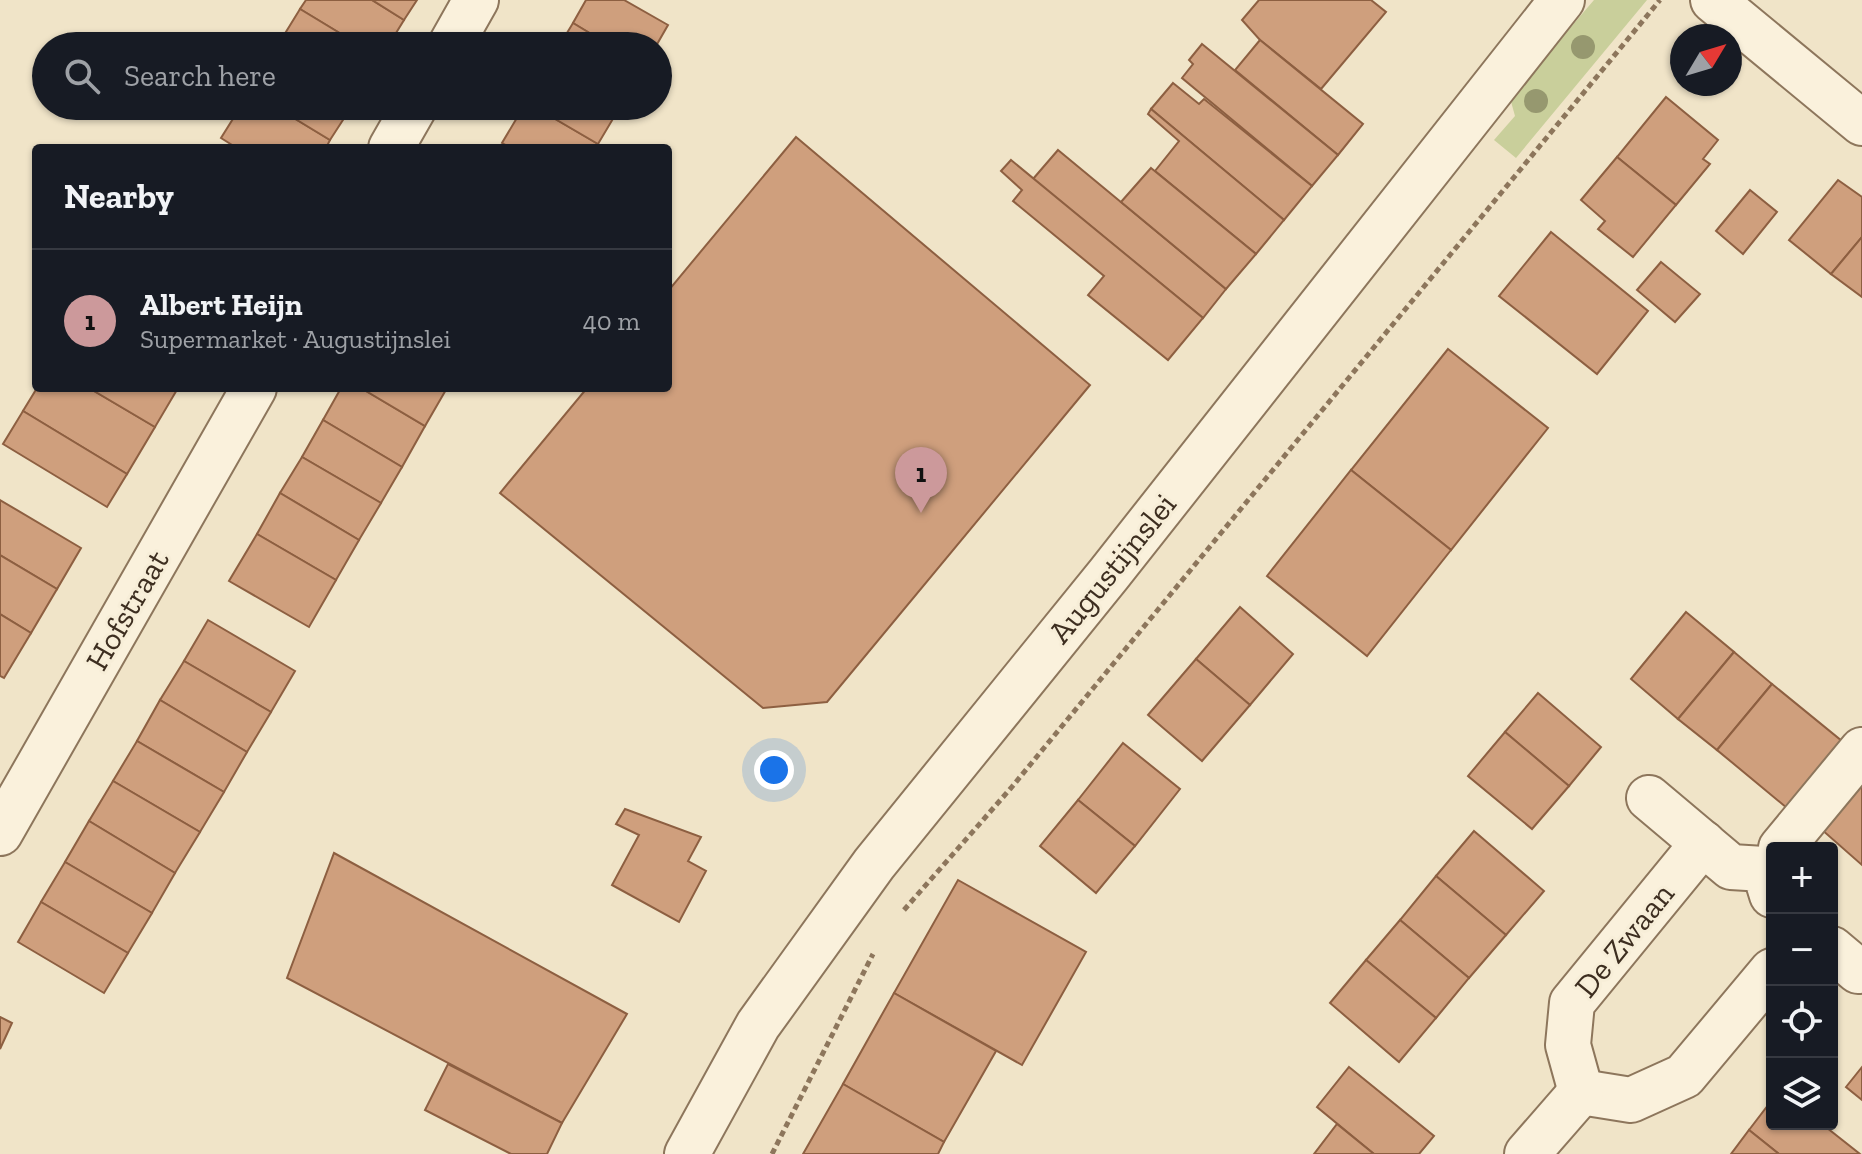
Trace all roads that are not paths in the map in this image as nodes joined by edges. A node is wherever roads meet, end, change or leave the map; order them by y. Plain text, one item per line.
1 (476, 0) edge
2 (1562, 0) edge
3 (1713, 0) edge
4 (458, 32) edge
5 (407, 120) edge
6 (1862, 123) edge
7 (393, 144) edge
8 (252, 392) edge
9 (1862, 750) edge
10 (1649, 798) dead end
11 (0, 833) edge
12 (1792, 842) edge
13 (1703, 843) junction
14 (1766, 868) edge
15 (1766, 978) edge
16 (1581, 1092) junction
17 (687, 1154) edge
18 (1527, 1154) edge

1 - 4 street
2 - 17 street, Augustijnslei
3 - 6 street
5 - 7 street
8 - 11 street, Hofstraat
9 - 12 street
10 - 13 street
13 - 14 street
13 - 16 street, De Zwaan
15 - 16 street
16 - 18 street

